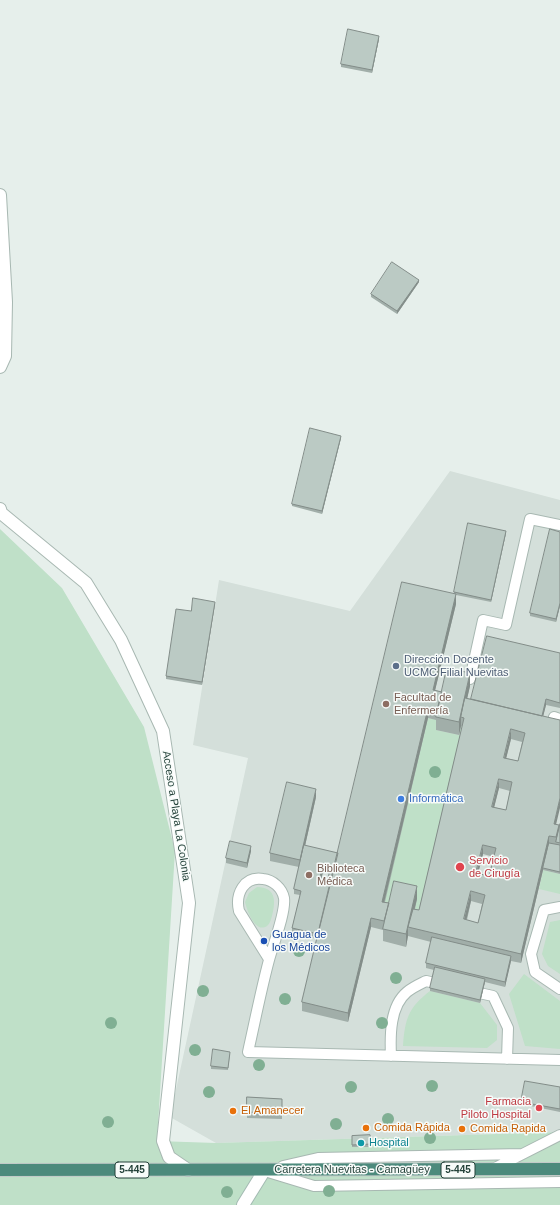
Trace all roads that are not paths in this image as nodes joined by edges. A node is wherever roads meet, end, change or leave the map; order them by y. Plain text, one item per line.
1 (0, 195) edge
2 (0, 367) edge
3 (0, 509) edge
4 (560, 526) edge
5 (470, 678) edge
6 (560, 907) edge
7 (269, 959) junction
8 (560, 989) edge
9 (391, 1056) junction
10 (507, 1059) junction
11 (560, 1060) edge
12 (560, 1135) edge
13 (522, 1154) junction
14 (560, 1169) edge
15 (0, 1170) edge
16 (188, 1170) junction
17 (491, 1170) junction
18 (264, 1171) junction
19 (560, 1182) edge
20 (243, 1205) edge

1 - 2 street
3 - 16 street, Acceso a Playa La Colonia
4 - 5 lane
6 - 8 lane
7 - 7 lane
7 - 9 lane
9 - 10 lane
9 - 10 lane
10 - 11 lane
12 - 13 lane
13 - 17 lane
13 - 18 lane
14 - 17 highway, Carretera Nuevitas - Camagüey / 5-445
15 - 16 highway, Carretera Nuevitas - Camagüey / 5-445
16 - 18 highway, Carretera Nuevitas - Camagüey / 5-445
17 - 18 highway, Carretera Nuevitas - Camagüey / 5-445
18 - 19 lane, Carretera Nuevitas - Camagüey
18 - 20 street

